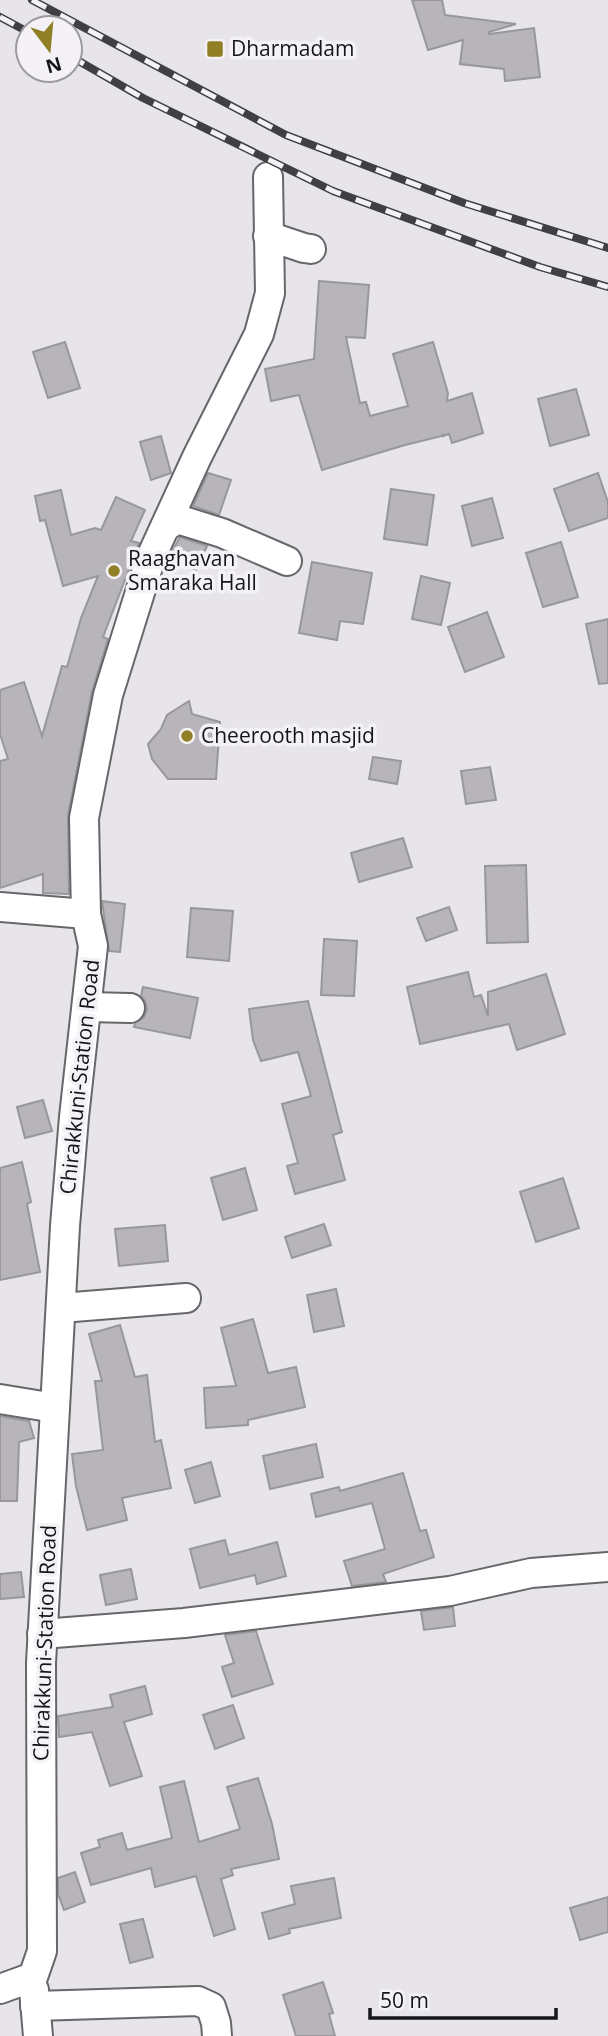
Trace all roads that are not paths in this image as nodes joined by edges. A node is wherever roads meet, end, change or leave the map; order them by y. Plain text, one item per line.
1 (268, 177) dead end
2 (268, 236) junction
3 (311, 248) dead end
4 (165, 527) junction
5 (288, 561) dead end
6 (0, 907) edge
7 (86, 914) junction
8 (87, 1007) junction
9 (130, 1008) dead end
10 (186, 1298) dead end
11 (61, 1308) junction
12 (0, 1399) edge
13 (55, 1408) junction
14 (608, 1567) edge
15 (42, 1633) junction
16 (33, 1976) junction
17 (0, 1989) edge
18 (36, 2006) junction
19 (38, 2036) edge
20 (217, 2036) edge

1 - 2 street, Chirakkuni-Station Road
2 - 3 street
2 - 4 street, Chirakkuni-Station Road
4 - 5 street
4 - 7 street, Chirakkuni-Station Road
6 - 7 street
7 - 8 street, Chirakkuni-Station Road
8 - 9 street
8 - 11 street, Chirakkuni-Station Road
10 - 11 street
11 - 13 street, Chirakkuni-Station Road
12 - 13 street
13 - 15 street, Chirakkuni-Station Road
14 - 15 street
15 - 16 street, Chirakkuni-Station Road
16 - 17 street
16 - 18 street
18 - 19 street
18 - 20 street

